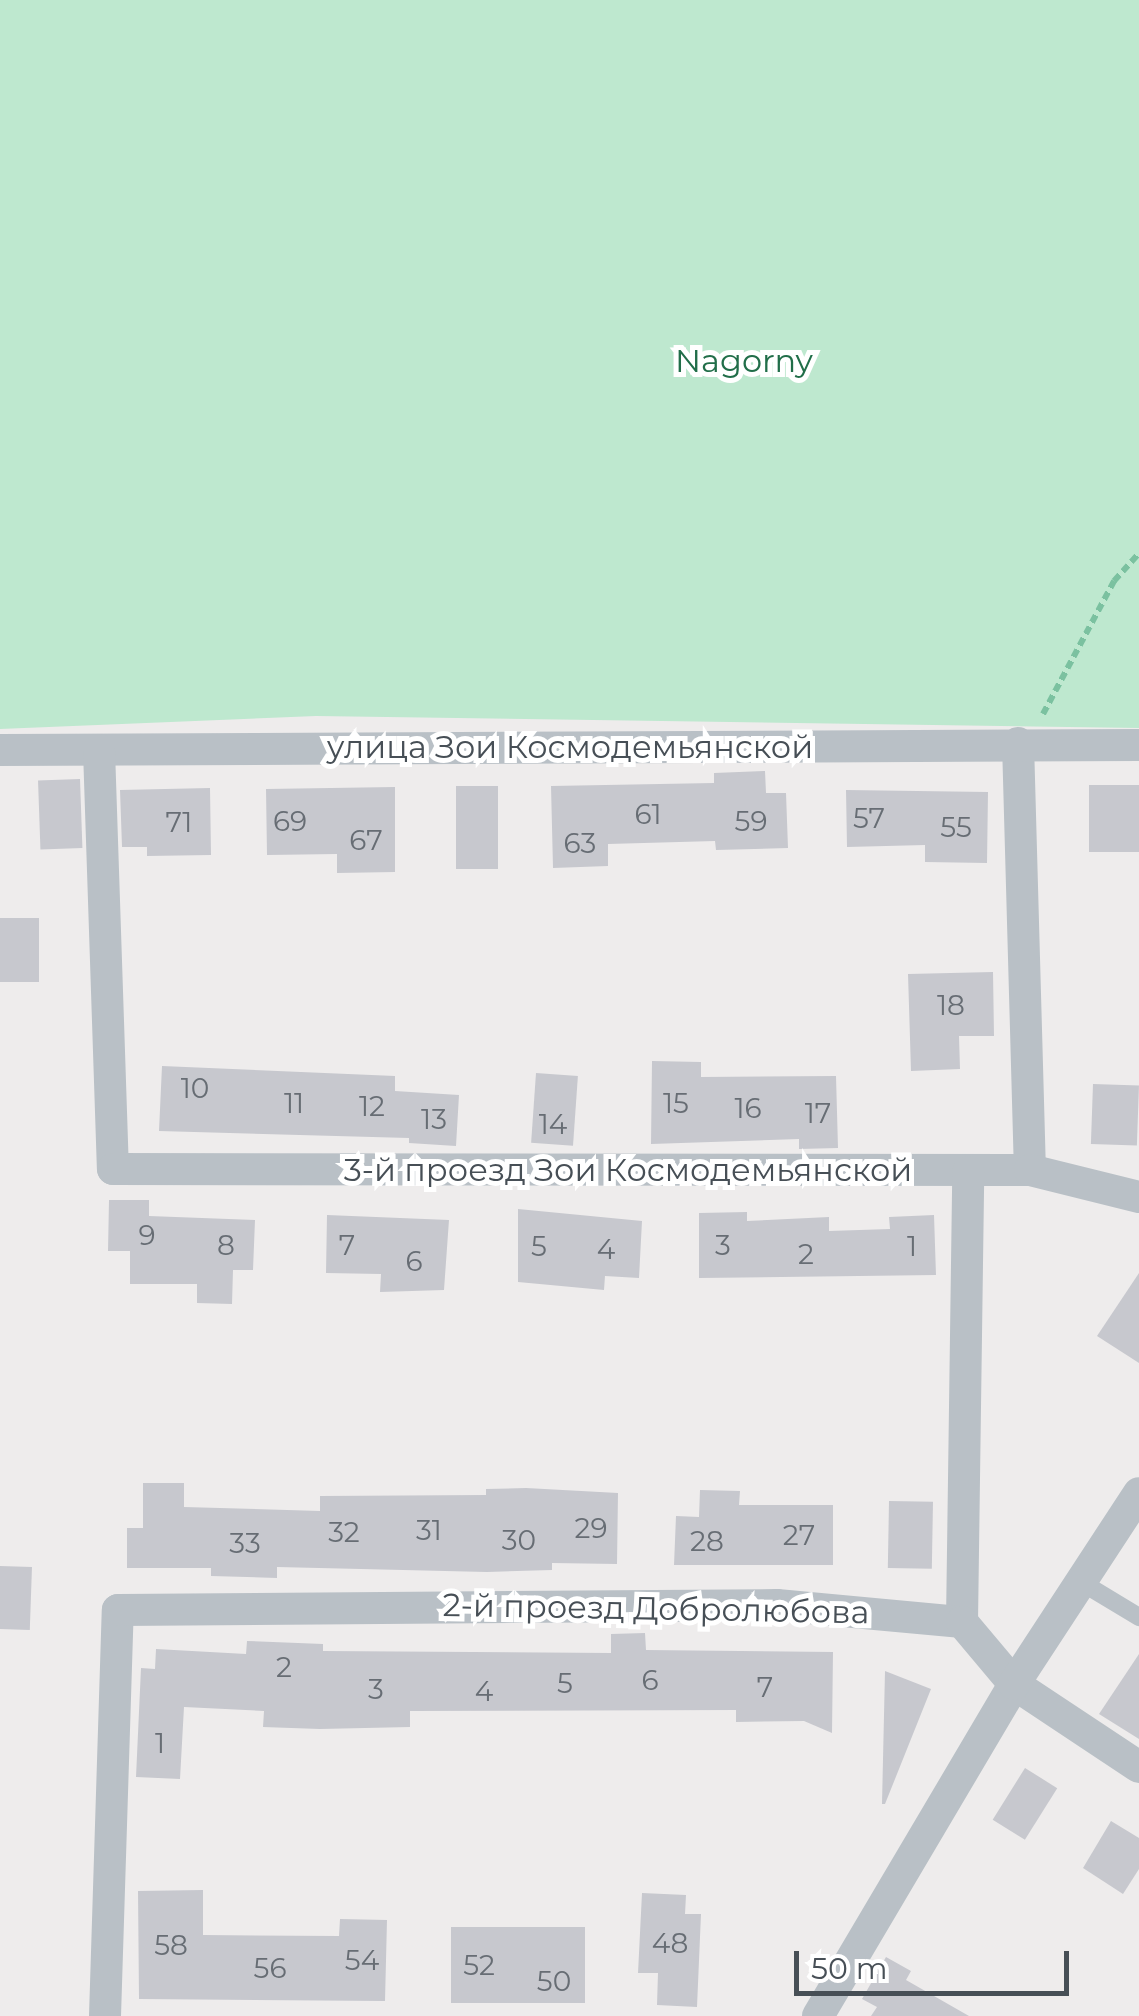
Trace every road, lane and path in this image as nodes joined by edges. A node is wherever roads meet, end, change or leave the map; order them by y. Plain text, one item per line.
1 (1139, 553) edge
2 (1025, 744) junction
3 (1139, 746) edge
4 (0, 750) edge
5 (99, 750) junction
6 (1030, 1170) junction
7 (968, 1172) junction
8 (1139, 1197) edge
9 (1139, 1493) edge
10 (1081, 1582) junction
11 (1139, 1617) edge
12 (962, 1622) junction
13 (1014, 1684) junction
14 (1139, 1767) edge
15 (105, 2016) edge
16 (818, 2016) edge

1 - 2 path
2 - 3 street, улица Зои Космодемьянской
2 - 5 street, улица Зои Космодемьянской
2 - 6 street
4 - 5 street, улица Зои Космодемьянской
5 - 7 street, 3-й проезд Зои Космодемьянской
6 - 7 street, 3-й проезд Зои Космодемьянской
6 - 8 street, 3-й проезд Зои Космодемьянской
7 - 12 street
9 - 10 street
10 - 11 lane
10 - 13 street
12 - 13 street
12 - 15 street, 2-й проезд Добролюбова
13 - 14 street
13 - 16 street

